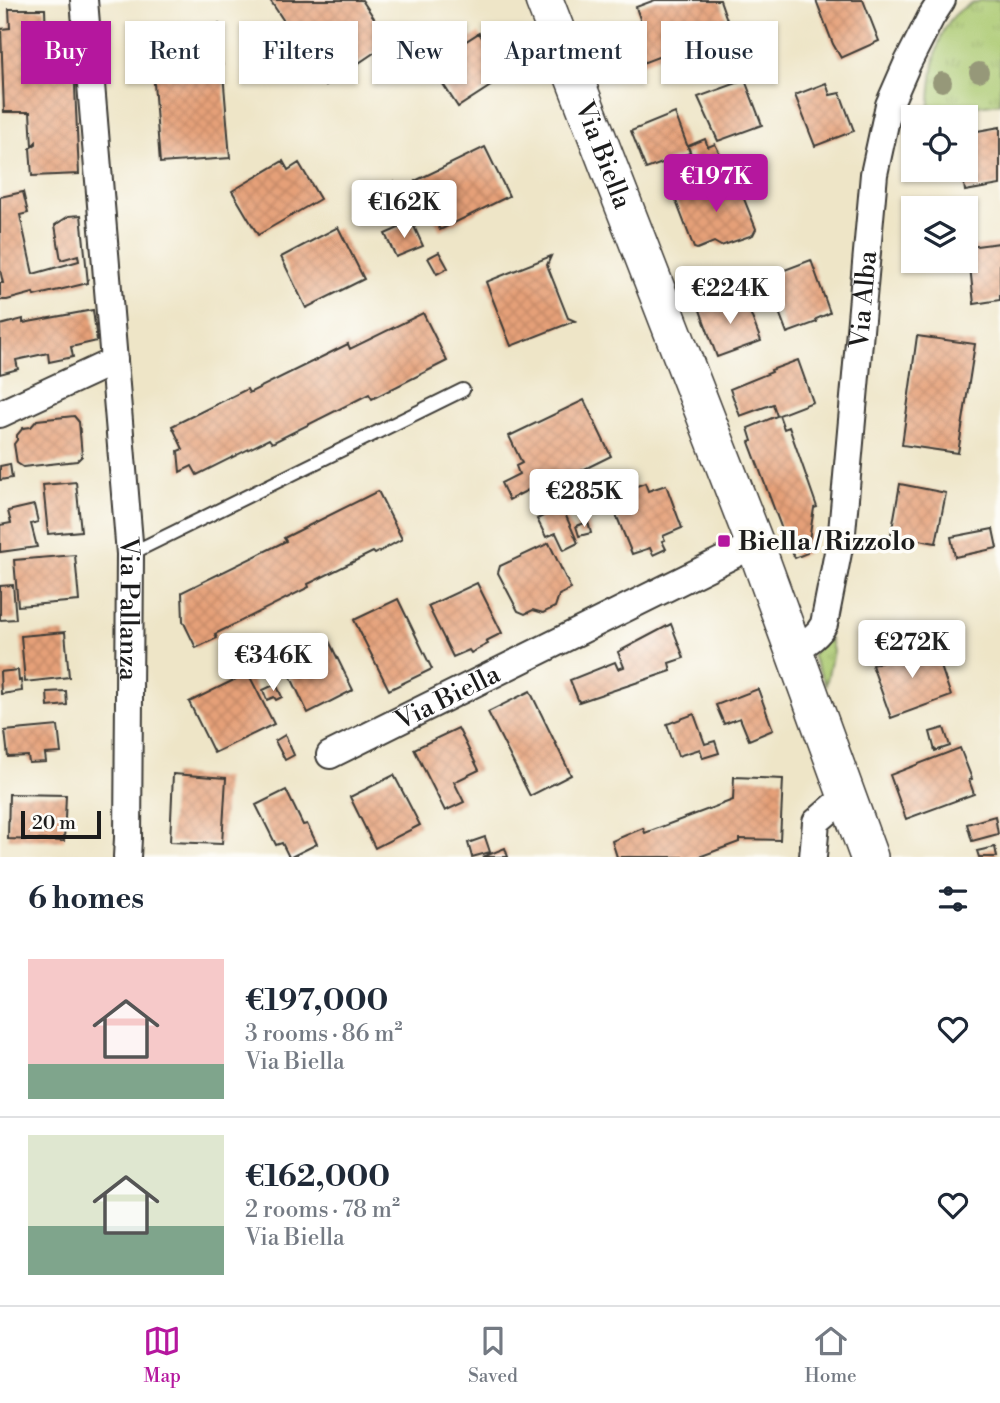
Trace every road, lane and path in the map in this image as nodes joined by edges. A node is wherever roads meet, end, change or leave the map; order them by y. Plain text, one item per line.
1 (84, 0) edge
2 (544, 0) edge
3 (942, 0) edge
4 (114, 361) junction
5 (463, 390) dead end
6 (0, 414) edge
7 (755, 544) junction
8 (130, 554) junction
9 (781, 614) junction
10 (827, 614) junction
11 (794, 651) junction
12 (330, 755) dead end
13 (846, 796) junction
14 (127, 857) edge
15 (813, 857) edge
16 (869, 857) edge

1 - 4 street, Via Pallanza
2 - 7 main road, Via Biella
3 - 10 street, Via Alba
4 - 6 street
4 - 8 street, Via Pallanza
5 - 8 lane
7 - 9 main road, Via Biella
7 - 12 street, Via Biella
8 - 14 street, Via Pallanza
9 - 10 street
9 - 11 main road, Via Biella
10 - 11 street, Via Alba
11 - 13 main road, Via Biella
13 - 15 street
13 - 16 main road, Via Biella

